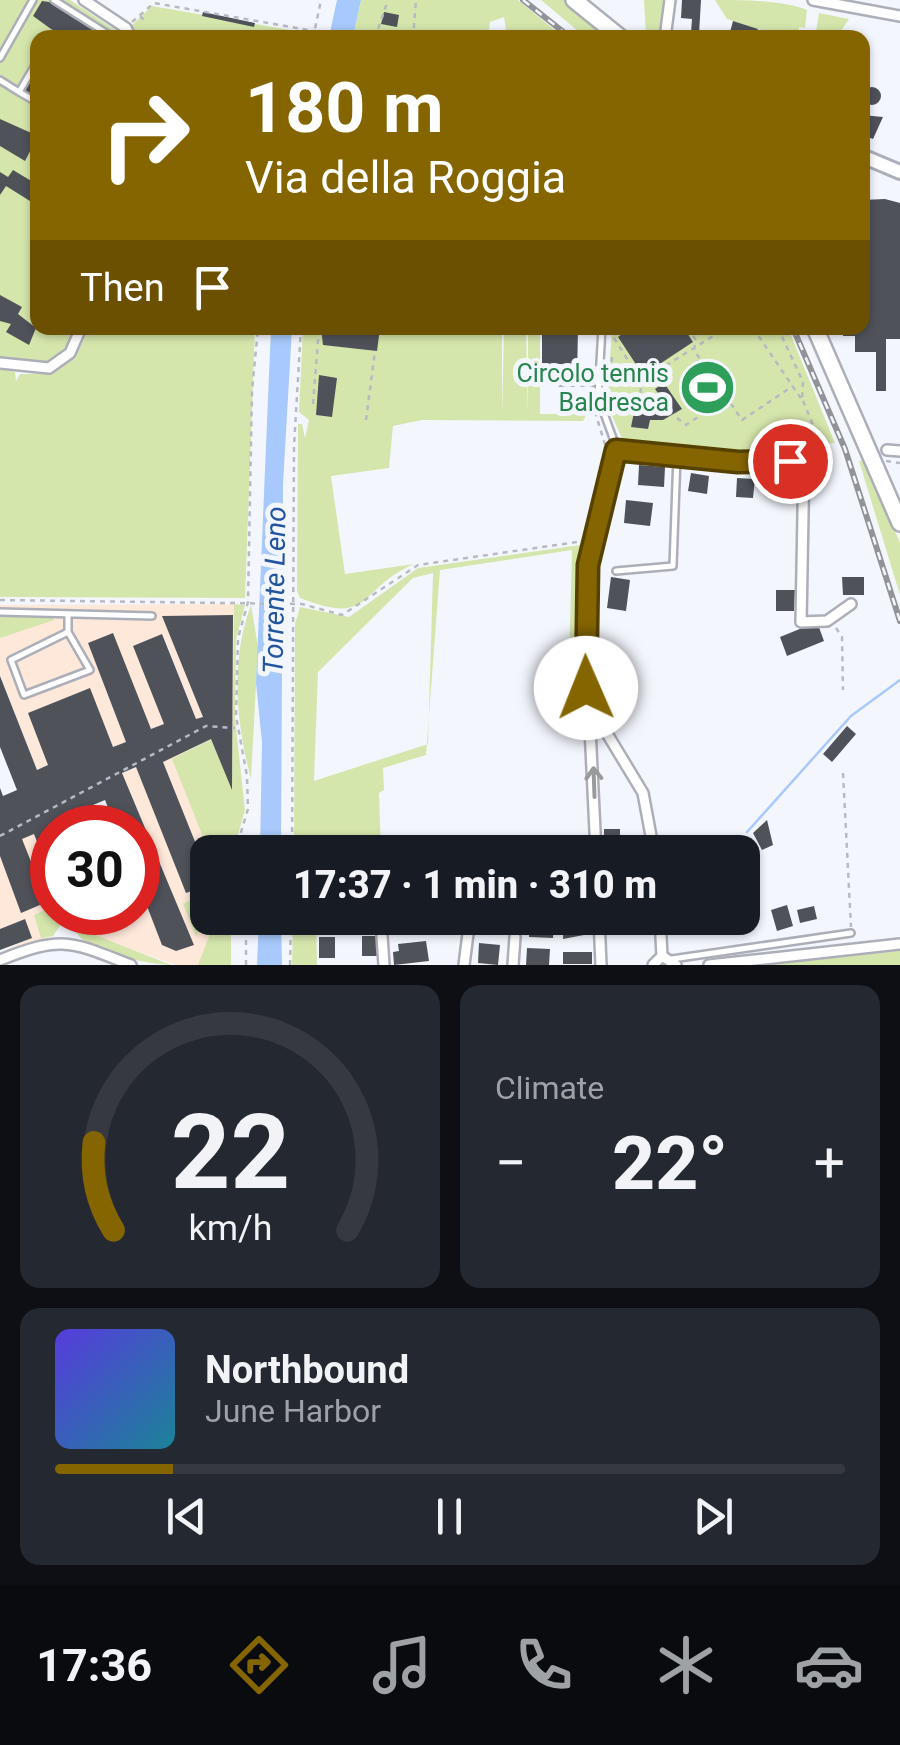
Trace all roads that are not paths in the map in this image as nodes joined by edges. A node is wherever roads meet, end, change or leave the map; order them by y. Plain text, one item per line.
1 (34, 0) edge
2 (54, 0) edge
3 (84, 0) edge
4 (574, 0) edge
5 (670, 0) edge
6 (813, 0) edge
7 (103, 5) edge
8 (900, 16) edge
9 (101, 30) edge
10 (125, 30) edge
11 (611, 30) edge
12 (666, 30) edge
13 (0, 58) edge
14 (30, 73) edge
15 (0, 80) edge
16 (19, 92) junction
17 (30, 98) edge
18 (870, 159) edge
19 (900, 172) edge
20 (77, 335) edge
21 (601, 335) edge
22 (818, 335) edge
23 (0, 364) edge
24 (551, 372) dead end
25 (598, 382) junction
26 (616, 450) junction
27 (900, 452) edge
28 (677, 454) junction
29 (825, 456) dead end
30 (886, 456) road end
31 (804, 460) junction
32 (900, 523) edge
33 (616, 571) dead end
34 (851, 604) dead end
35 (0, 612) edge
36 (68, 614) junction
37 (152, 616) dead end
38 (68, 632) junction
39 (594, 712) junction
40 (595, 835) edge
41 (651, 835) edge
42 (851, 933) road end
43 (381, 935) edge
44 (468, 935) edge
45 (600, 935) edge
46 (664, 935) edge
47 (515, 937) dead end
48 (900, 944) edge
49 (0, 960) edge
50 (670, 960) edge
51 (124, 964) edge
52 (384, 965) edge
53 (464, 965) edge
54 (513, 965) edge
55 (601, 965) edge
56 (653, 965) edge
57 (709, 965) edge

1 - 13 lane
2 - 9 lane
3 - 7 street
4 - 11 main road
5 - 12 street
6 - 8 street
7 - 10 street
14 - 16 lane
15 - 16 lane
16 - 17 lane
18 - 19 main road
20 - 23 street
21 - 25 lane
22 - 32 main road
24 - 25 lane
25 - 26 lane
26 - 28 street
26 - 39 street
27 - 30 street
28 - 31 street
28 - 33 lane
29 - 31 street
31 - 34 street
35 - 36 lane
36 - 37 lane
36 - 38 lane
38 - 38 lane
40 -> 39 street
39 - 41 street
42 - 50 lane
43 - 52 street
44 - 53 street
45 - 55 street
46 - 50 street
47 - 54 street
48 - 57 street
49 - 51 street
50 - 56 street

